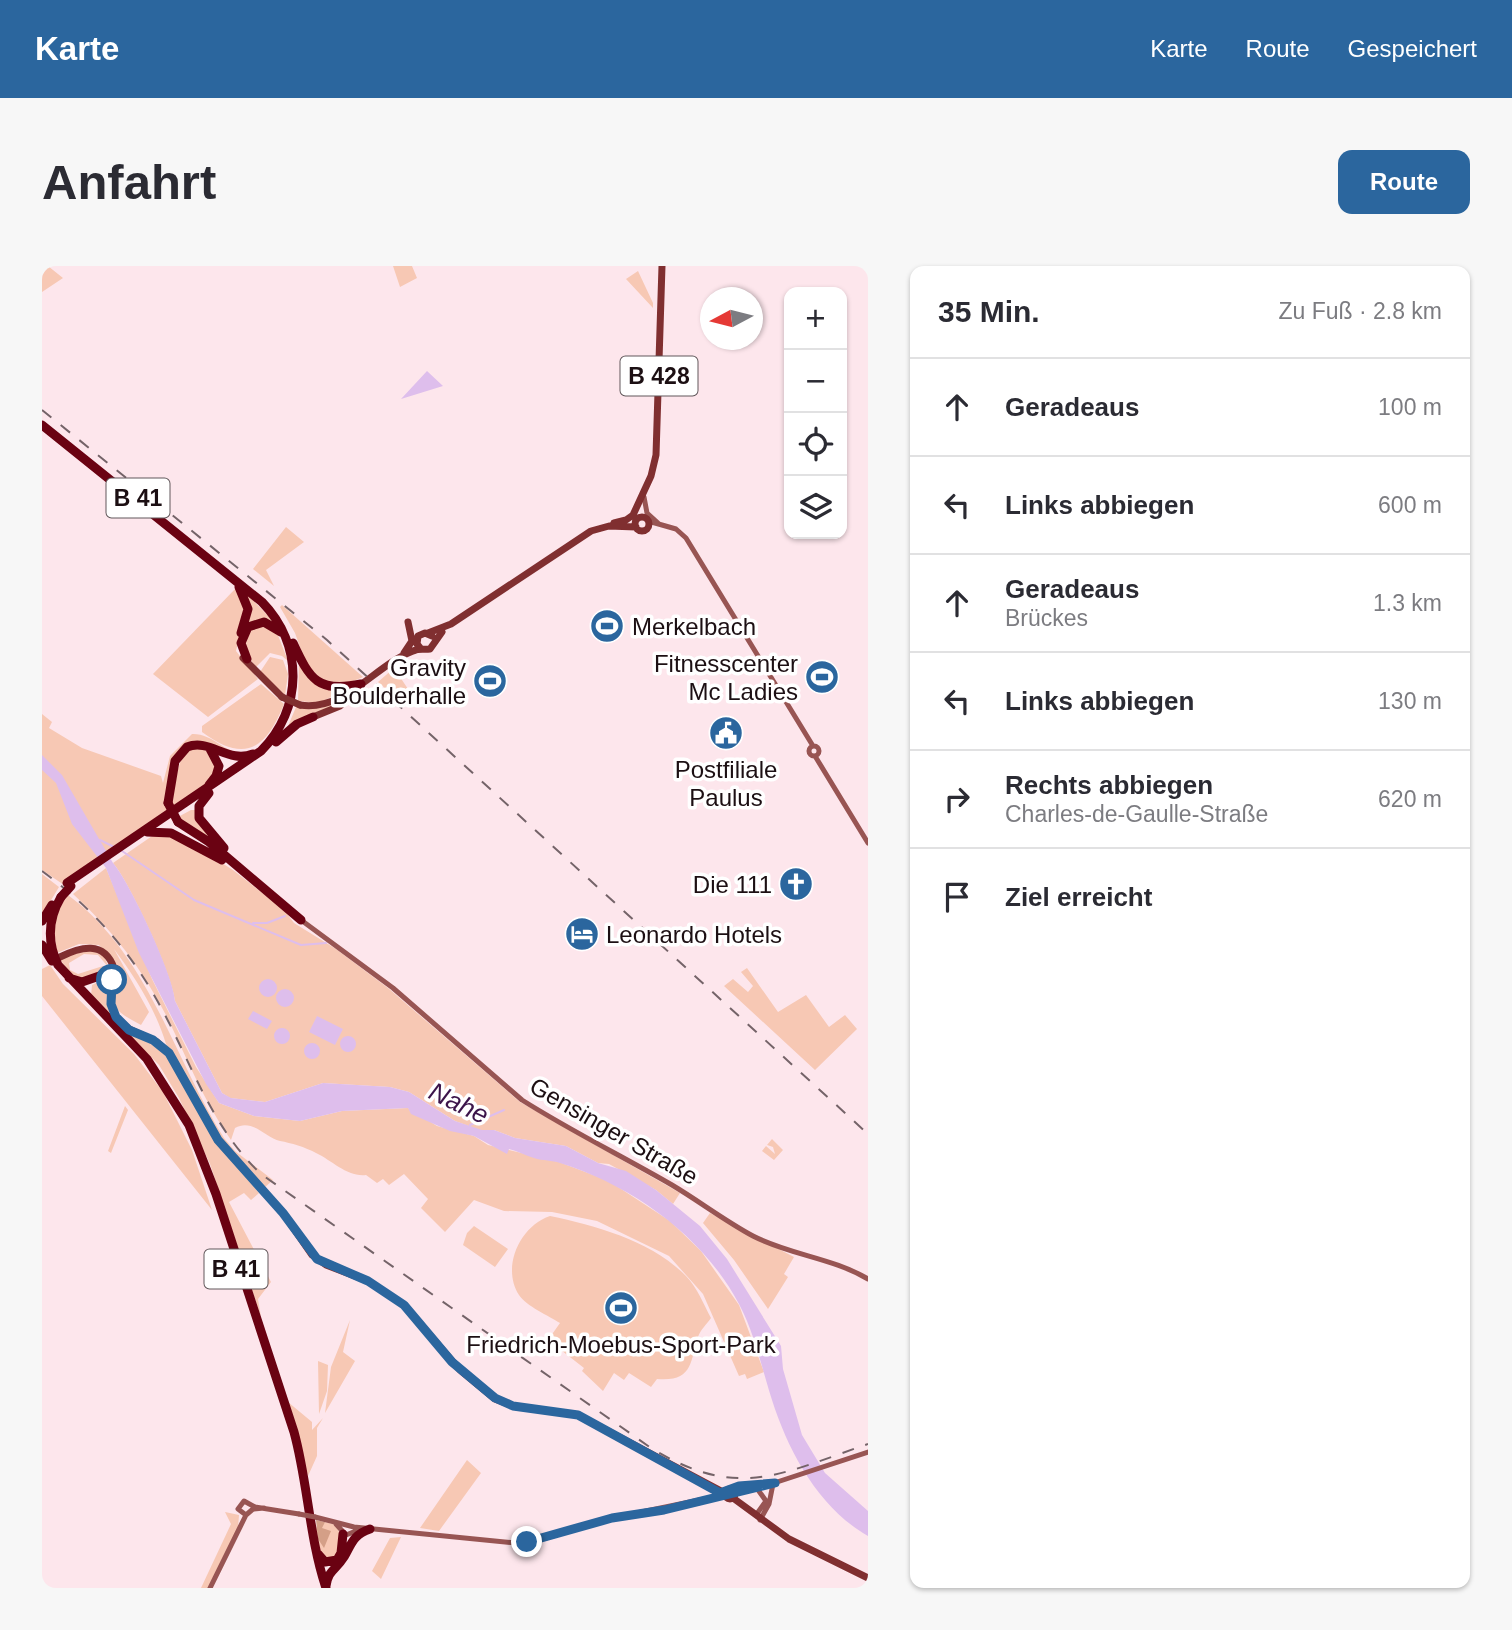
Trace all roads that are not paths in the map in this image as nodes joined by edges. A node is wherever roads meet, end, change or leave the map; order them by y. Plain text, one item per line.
1 (662, 266) edge
2 (42, 423) edge
3 (645, 488) junction
4 (638, 502) junction
5 (641, 522) junction
6 (614, 523) junction
7 (664, 526) junction
8 (591, 531) junction
9 (232, 578) junction
10 (408, 622) dead end
11 (451, 624) junction
12 (428, 633) junction
13 (290, 641) junction
14 (434, 642) junction
15 (239, 644) joint
16 (419, 646) junction
17 (400, 658) junction
18 (247, 659) joint
19 (362, 683) junction
20 (279, 694) junction
21 (313, 717) joint
22 (271, 744) junction
23 (205, 746) junction
24 (811, 748) junction
25 (205, 793) junction
26 (147, 832) junction
27 (136, 837) junction
28 (868, 840) edge
29 (247, 876) junction
30 (60, 895) junction
31 (51, 908) junction
32 (301, 920) joint
33 (42, 921) edge
34 (42, 945) edge
35 (50, 961) edge
36 (65, 975) junction
37 (111, 975) junction
38 (96, 1007) junction
39 (868, 1279) edge
40 (868, 1452) edge
41 (775, 1483) junction
42 (756, 1487) junction
43 (727, 1491) junction
44 (758, 1518) junction
45 (370, 1529) junction
46 (347, 1530) junction
47 (314, 1549) junction
48 (345, 1555) junction
49 (868, 1578) edge
50 (210, 1588) edge
51 (324, 1588) edge

1 - 3 main road, B 428
2 - 9 highway, B 41
2 - 13 highway, B 41
3 - 4 main road, B 428
3 - 7 street
4 - 5 main road
4 - 6 main road, B 428
5 - 6 main road, B 428
5 - 7 street
5 - 8 main road, B 428
5 - 24 street
6 - 8 main road, B 428
7 - 24 street
8 - 11 main road, B 428
9 - 13 highway, B 41
9 - 15 highway, B 41
10 - 17 main road
11 - 12 main road, B 428
11 - 14 main road, B 428
11 - 17 main road
12 - 14 main road
12 - 16 main road
13 - 18 highway, B 41
13 - 19 highway, B 41
13 - 22 highway, B 41
14 - 16 main road
15 - 20 main road, B 41
16 - 17 main road
17 - 19 main road
18 - 20 main road, B 41
19 - 20 main road, B 41, bridge
19 - 21 main road
21 - 22 highway
22 - 23 highway
22 - 25 highway, B 41
23 - 25 highway
23 - 29 highway, bridge
24 - 28 street
25 - 26 highway, B 41
25 - 27 highway, B 41
25 - 29 highway
26 - 27 highway, B 41
26 - 29 highway
27 - 30 highway, B 41, bridge
29 - 32 highway
30 - 31 highway, B 41
30 - 36 highway, B 41
31 - 33 highway
31 - 35 highway, B 41
32 - 39 street, Gensinger Straße
34 - 35 highway
35 - 37 main road
35 - 51 highway, B 41
36 - 37 highway
36 - 38 highway, B 41
37 - 38 highway
37 - 43 main road
38 - 47 highway, B 41
40 - 41 street
41 - 42 street
41 - 43 street
41 - 44 street
42 - 44 street
42 - 45 street, bridge
43 - 44 main road
44 - 49 main road
45 - 46 street
45 - 48 highway
46 - 47 highway
46 - 48 highway
46 - 50 street, bridge
47 - 51 highway, B 41
48 - 51 highway

